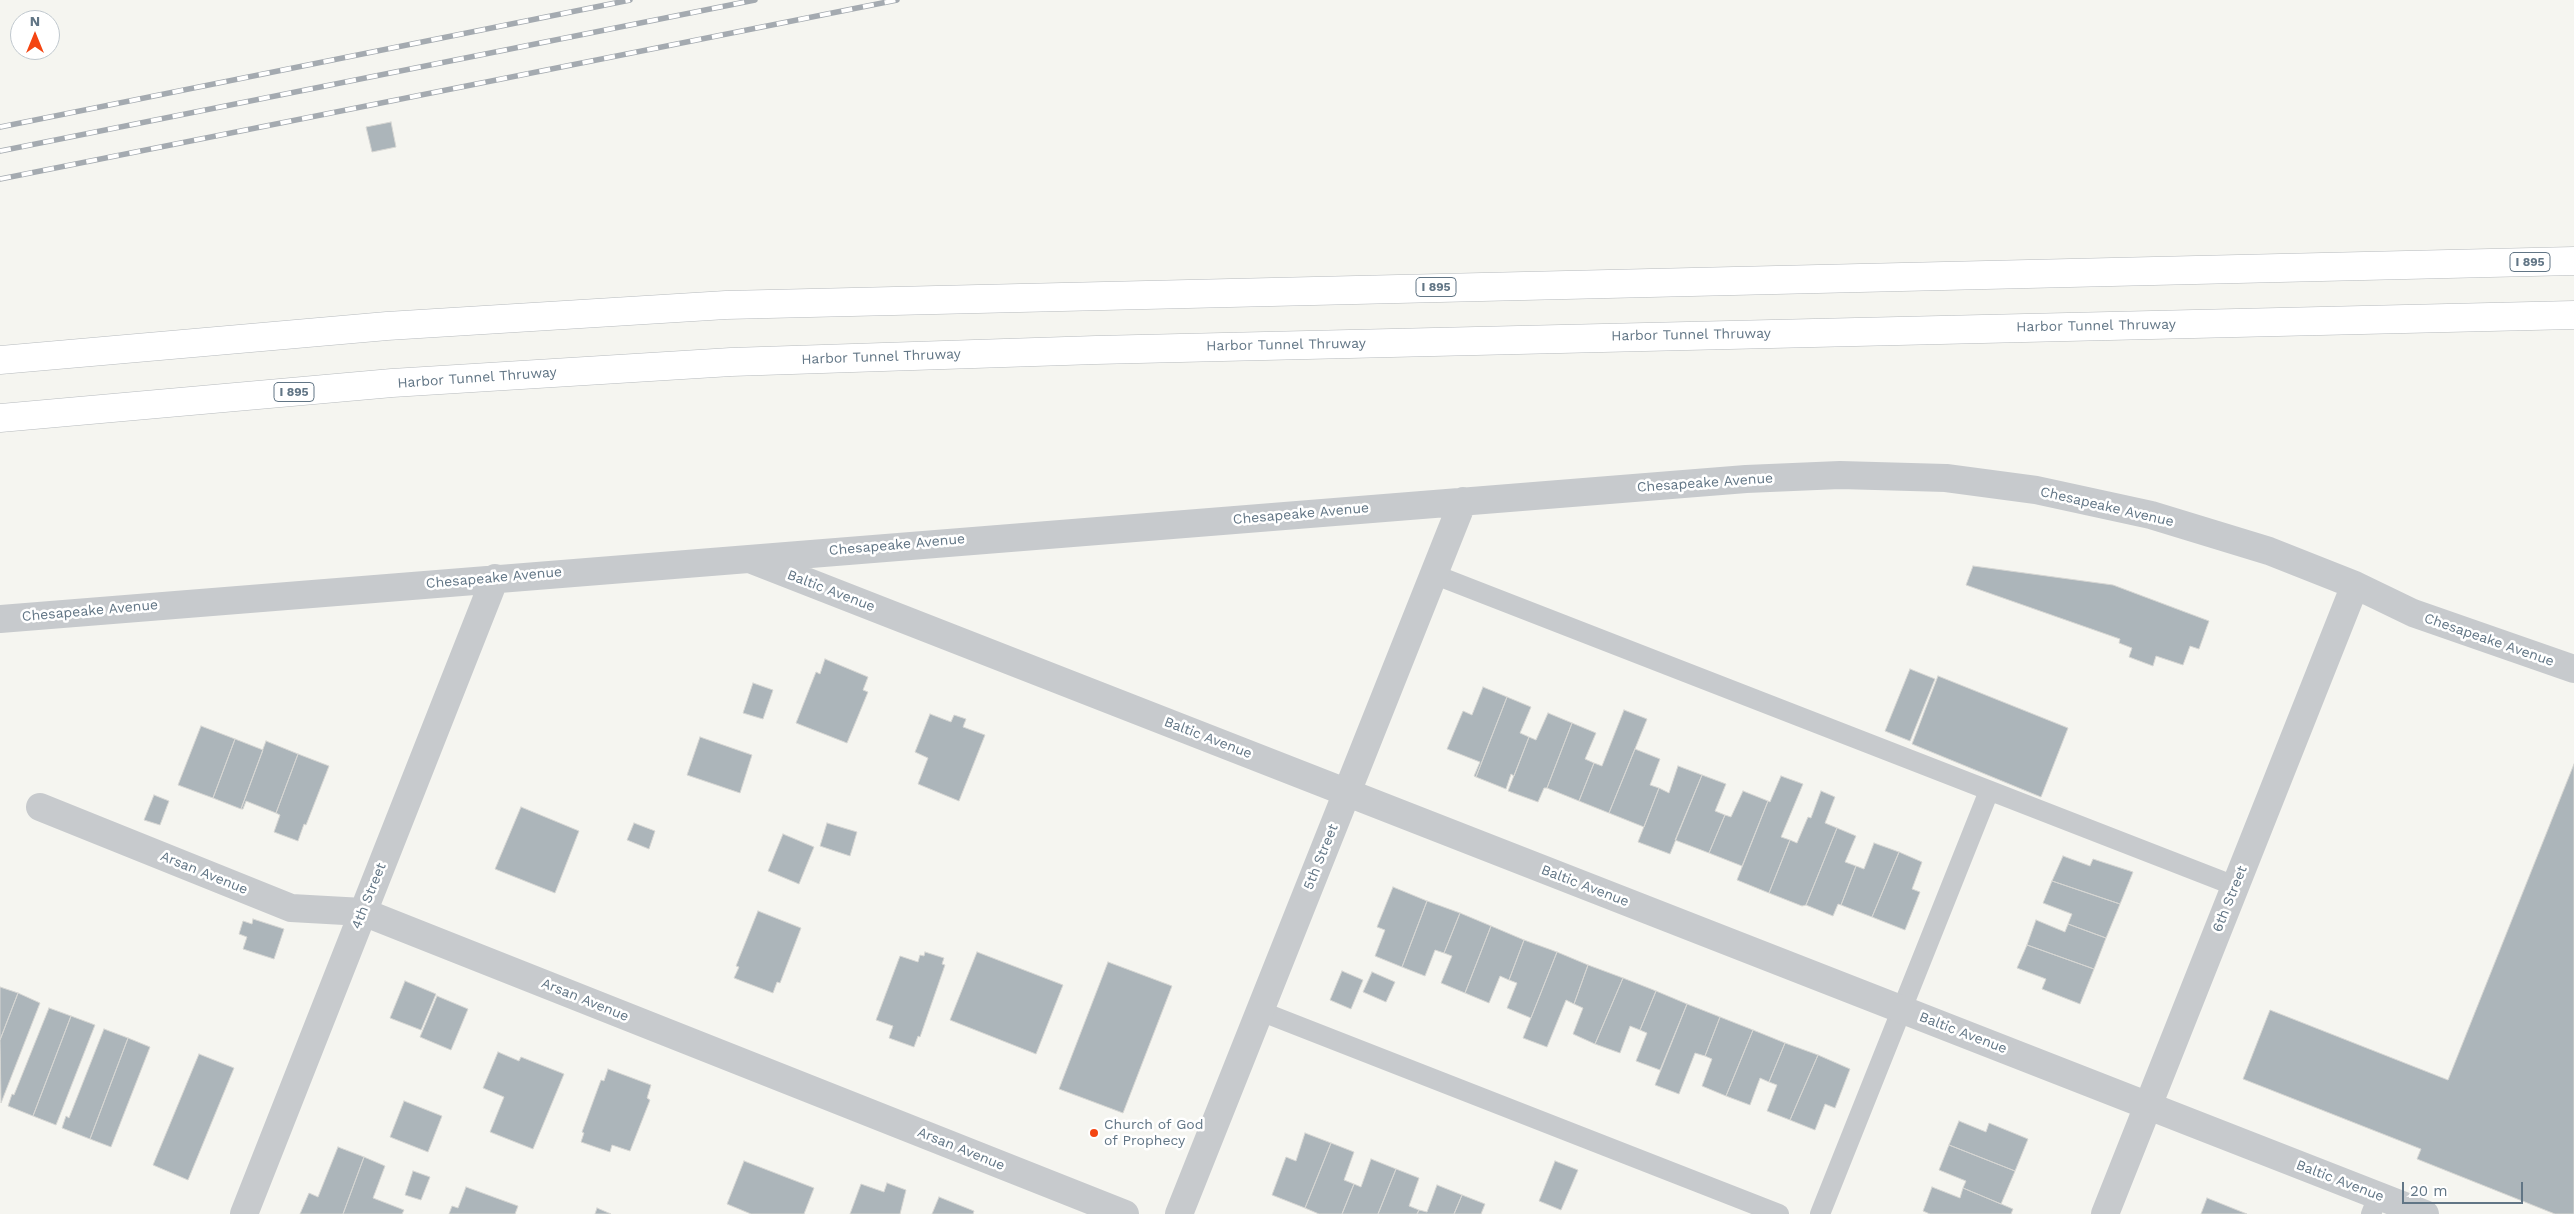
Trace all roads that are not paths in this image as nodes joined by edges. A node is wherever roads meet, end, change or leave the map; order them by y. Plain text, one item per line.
1 (2574, 261) edge
2 (2574, 315) edge
3 (0, 360) edge
4 (0, 418) edge
5 (1463, 501) junction
6 (746, 557) junction
7 (1434, 574) junction
8 (495, 578) junction
9 (2355, 585) junction
10 (0, 619) edge
11 (2574, 669) edge
12 (1989, 790) junction
13 (1347, 792) junction
14 (40, 807) dead end
15 (2235, 886) junction
16 (363, 912) junction
17 (1902, 1010) junction
18 (1260, 1011) junction
19 (2148, 1106) junction
20 (2375, 1205) edge
21 (244, 1214) edge
22 (1125, 1214) edge
23 (1179, 1214) edge
24 (1779, 1214) edge
25 (1820, 1214) edge
26 (2106, 1214) edge
27 (2425, 1214) edge

1 - 3 highway, I 895
2 - 4 highway, Harbor Tunnel Thruway / I 895
5 - 6 street, Chesapeake Avenue
5 - 7 street, 5th Street
5 - 9 street, Chesapeake Avenue
6 - 8 street, Chesapeake Avenue
6 - 13 street, Baltic Avenue
7 - 12 lane
7 - 13 street, 5th Street
8 - 10 street, Chesapeake Avenue
8 - 16 street, 4th Street
9 - 11 street, Chesapeake Avenue
9 - 15 street, 6th Street
12 - 15 lane
12 - 17 lane
13 - 17 street, Baltic Avenue
13 - 18 street, 5th Street
14 - 16 street, Arsan Avenue
15 - 19 street, 6th Street
16 - 21 street, 4th Street
16 - 22 street, Arsan Avenue
17 - 19 street, Baltic Avenue
17 - 25 lane
18 - 23 street, 5th Street
18 - 24 lane
19 - 20 street, Baltic Avenue
19 - 26 street, 6th Street
20 - 27 street, Baltic Avenue

